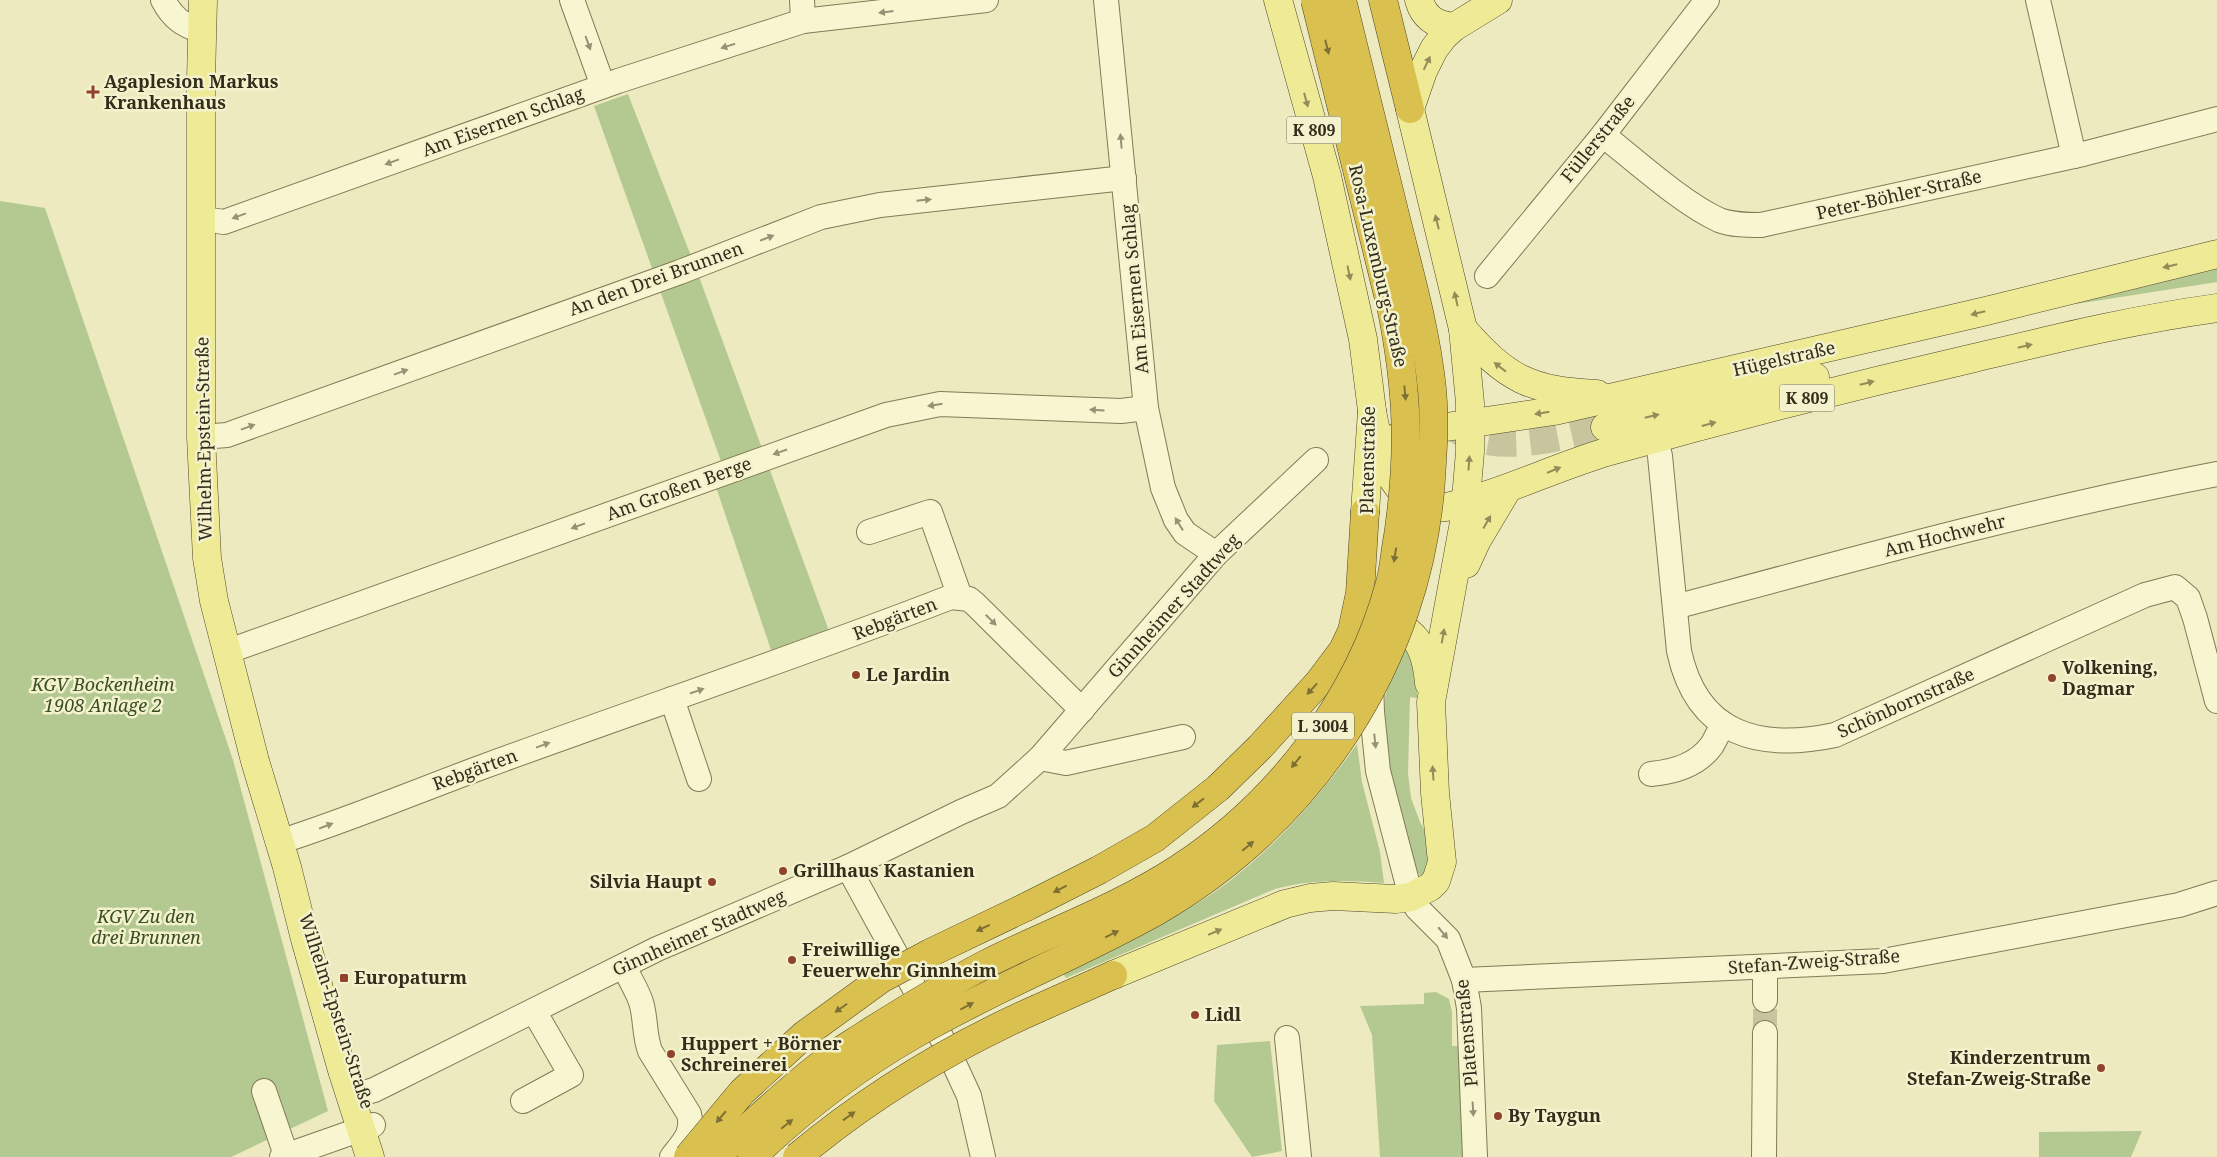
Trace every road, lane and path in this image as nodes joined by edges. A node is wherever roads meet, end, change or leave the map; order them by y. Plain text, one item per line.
1 (163, 0) edge
2 (572, 0) edge
3 (986, 0) edge
4 (1106, 0) edge
5 (1278, 0) edge
6 (1315, 0) edge
7 (1342, 0) edge
8 (1383, 0) edge
9 (1419, 0) edge
10 (1498, 0) edge
11 (1707, 0) edge
12 (2038, 0) edge
13 (208, 1) edge
14 (803, 11) edge
15 (1454, 27) junction
16 (203, 32) junction
17 (603, 86) junction
18 (1410, 109) junction
19 (2217, 119) edge
20 (1603, 135) junction
21 (2074, 156) junction
22 (1124, 178) junction
23 (202, 220) junction
24 (2217, 254) edge
25 (1487, 276) dead end
26 (2217, 291) edge
27 (2217, 308) edge
28 (1463, 330) junction
29 (1623, 395) junction
30 (1146, 408) junction
31 (1372, 411) junction
32 (1470, 425) junction
33 (1605, 427) tunnel mouth
34 (201, 437) junction
35 (1656, 438) junction
36 (1382, 452) junction
37 (1316, 460) dead end
38 (2217, 474) edge
39 (1369, 476) junction
40 (1508, 488) junction
41 (1466, 501) junction
42 (1365, 512) joint
43 (869, 532) dead end
44 (1216, 554) junction
45 (960, 597) junction
46 (1450, 597) junction
47 (1674, 607) junction
48 (1362, 628) junction
49 (226, 652) junction
50 (2213, 670) edge
51 (672, 699) junction
52 (2217, 700) edge
53 (1431, 702) junction
54 (1082, 710) junction
55 (1721, 728) junction
56 (1183, 737) dead end
57 (1040, 758) junction
58 (1651, 769) dead end
59 (699, 779) dead end
60 (283, 854) junction
61 (848, 867) junction
62 (2217, 894) edge
63 (1411, 897) junction
64 (624, 966) junction
65 (1765, 968) junction
66 (1113, 975) joint
67 (1464, 980) junction
68 (1765, 1000) tunnel mouth
69 (534, 1011) junction
70 (1764, 1033) tunnel mouth
71 (1287, 1038) dead end
72 (264, 1090) dead end
73 (357, 1095) junction
74 (523, 1101) dead end
75 (367, 1127) junction
76 (284, 1156) edge
77 (370, 1157) edge
78 (382, 1157) edge
79 (672, 1157) edge
80 (688, 1157) edge
81 (716, 1157) edge
82 (752, 1157) edge
83 (797, 1157) edge
84 (983, 1157) edge
85 (1300, 1157) edge
86 (1475, 1157) edge
87 (1764, 1157) edge

1 - 16 street
2 -> 17 street
3 -> 14 street, Am Eisernen Schlag
22 -> 4 street, Am Eisernen Schlag
5 -> 31 main road, Platenstraße / K 809
6 -> 81 highway, Rosa-Luxemburg-Straße / L 3004, bridge
82 -> 7 highway, Rosa-Luxemburg-Straße / L 3004, bridge
8 - 18 highway
9 - 15 main road
10 - 15 main road
11 - 20 street, Füllerstraße
12 - 21 street
13 - 16 main road, Wilhelm-Epstein-Straße
14 -> 17 street, Am Eisernen Schlag
18 -> 15 main road
16 - 23 main road, Wilhelm-Epstein-Straße
17 -> 23 street, Am Eisernen Schlag
28 -> 18 main road, K 809
19 - 21 street, Peter-Böhler-Straße
20 - 21 street, Peter-Böhler-Straße
20 - 25 street, Füllerstraße
22 - 30 street, Am Eisernen Schlag
34 -> 22 street, An den Drei Brunnen
23 - 34 main road, Wilhelm-Epstein-Straße
24 -> 29 main road, Hügelstraße / K 809
33 -> 26 main road, K 809
35 -> 27 main road, K 809
29 -> 28 main road, K 809
28 - 32 main road
29 -> 32 main road, Hügelstraße
44 -> 30 street, Am Eisernen Schlag
30 -> 49 street, Am Großen Berge
31 - 36 main road, K 809
31 - 39 main road, Platenstraße
32 - 36 main road, Hügelstraße
41 -> 32 main road
34 - 49 main road, Wilhelm-Epstein-Straße
40 -> 35 main road, K 809
35 - 47 street, Schönbornstraße
36 - 39 main road, Hügelstraße
36 - 41 main road, K 809
37 - 44 street, Ginnheimer Stadtweg
38 - 47 street, Am Hochwehr
39 - 42 main road, Platenstraße
40 - 41 main road, K 809
46 -> 40 main road
41 - 46 main road
42 - 48 highway
43 - 45 street
44 - 54 street, Ginnheimer Stadtweg
51 -> 45 street, Rebgärten
45 -> 54 street, Rebgärten
53 -> 46 main road
47 - 55 street, Schönbornstraße
48 - 53 main road
48 -> 63 street, Platenstraße
48 -> 80 highway, bridge
49 - 60 main road, Wilhelm-Epstein-Straße
50 - 52 street
50 - 55 street, Schönbornstraße
51 - 59 street
60 -> 51 street, Rebgärten
63 -> 53 main road
54 - 57 street, Ginnheimer Stadtweg
55 - 58 street
56 - 57 street
57 - 61 street, Ginnheimer Stadtweg
60 - 73 main road, Wilhelm-Epstein-Straße
61 - 64 street, Ginnheimer Stadtweg
61 - 84 street
62 - 65 street, Stefan-Zweig-Straße
66 -> 63 main road
63 -> 67 street, Platenstraße
64 - 69 street, Ginnheimer Stadtweg
64 - 79 street
65 - 67 street, Stefan-Zweig-Straße
65 - 68 street
83 -> 66 highway, bridge
67 -> 86 street, Platenstraße
69 - 73 street, Ginnheimer Stadtweg
69 - 74 street
70 - 87 street
71 - 85 street
72 - 76 street
73 - 75 main road, Wilhelm-Epstein-Straße
75 - 76 street
75 - 77 main road, Wilhelm-Epstein-Straße
75 - 78 main road, Wilhelm-Epstein-Straße

